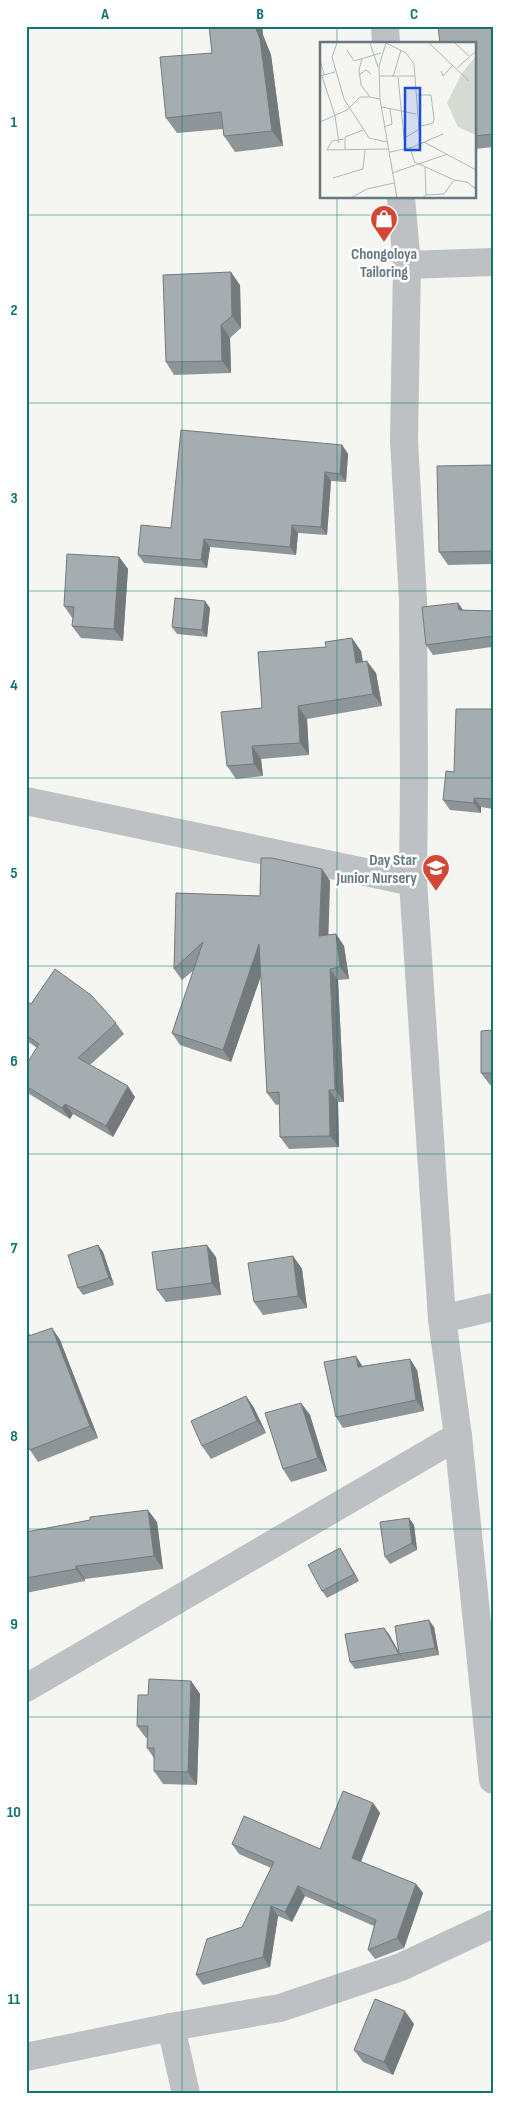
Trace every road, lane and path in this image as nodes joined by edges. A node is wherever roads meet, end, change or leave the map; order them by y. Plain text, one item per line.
1 (385, 26) edge
2 (386, 42) edge
3 (401, 199) edge
4 (493, 262) edge
5 (407, 265) junction
6 (26, 801) edge
7 (413, 882) junction
8 (493, 1307) edge
9 (442, 1319) junction
10 (458, 1436) junction
11 (26, 1688) edge
12 (493, 1780) edge
13 (493, 1924) edge
14 (171, 2027) junction
15 (26, 2058) edge
16 (186, 2094) edge

1 - 2 street
3 - 5 street
4 - 5 street
5 - 7 street
6 - 7 street
7 - 9 street
8 - 9 street
9 - 10 street
10 - 11 street
10 - 12 street
13 - 14 street
14 - 15 street
14 - 16 street

